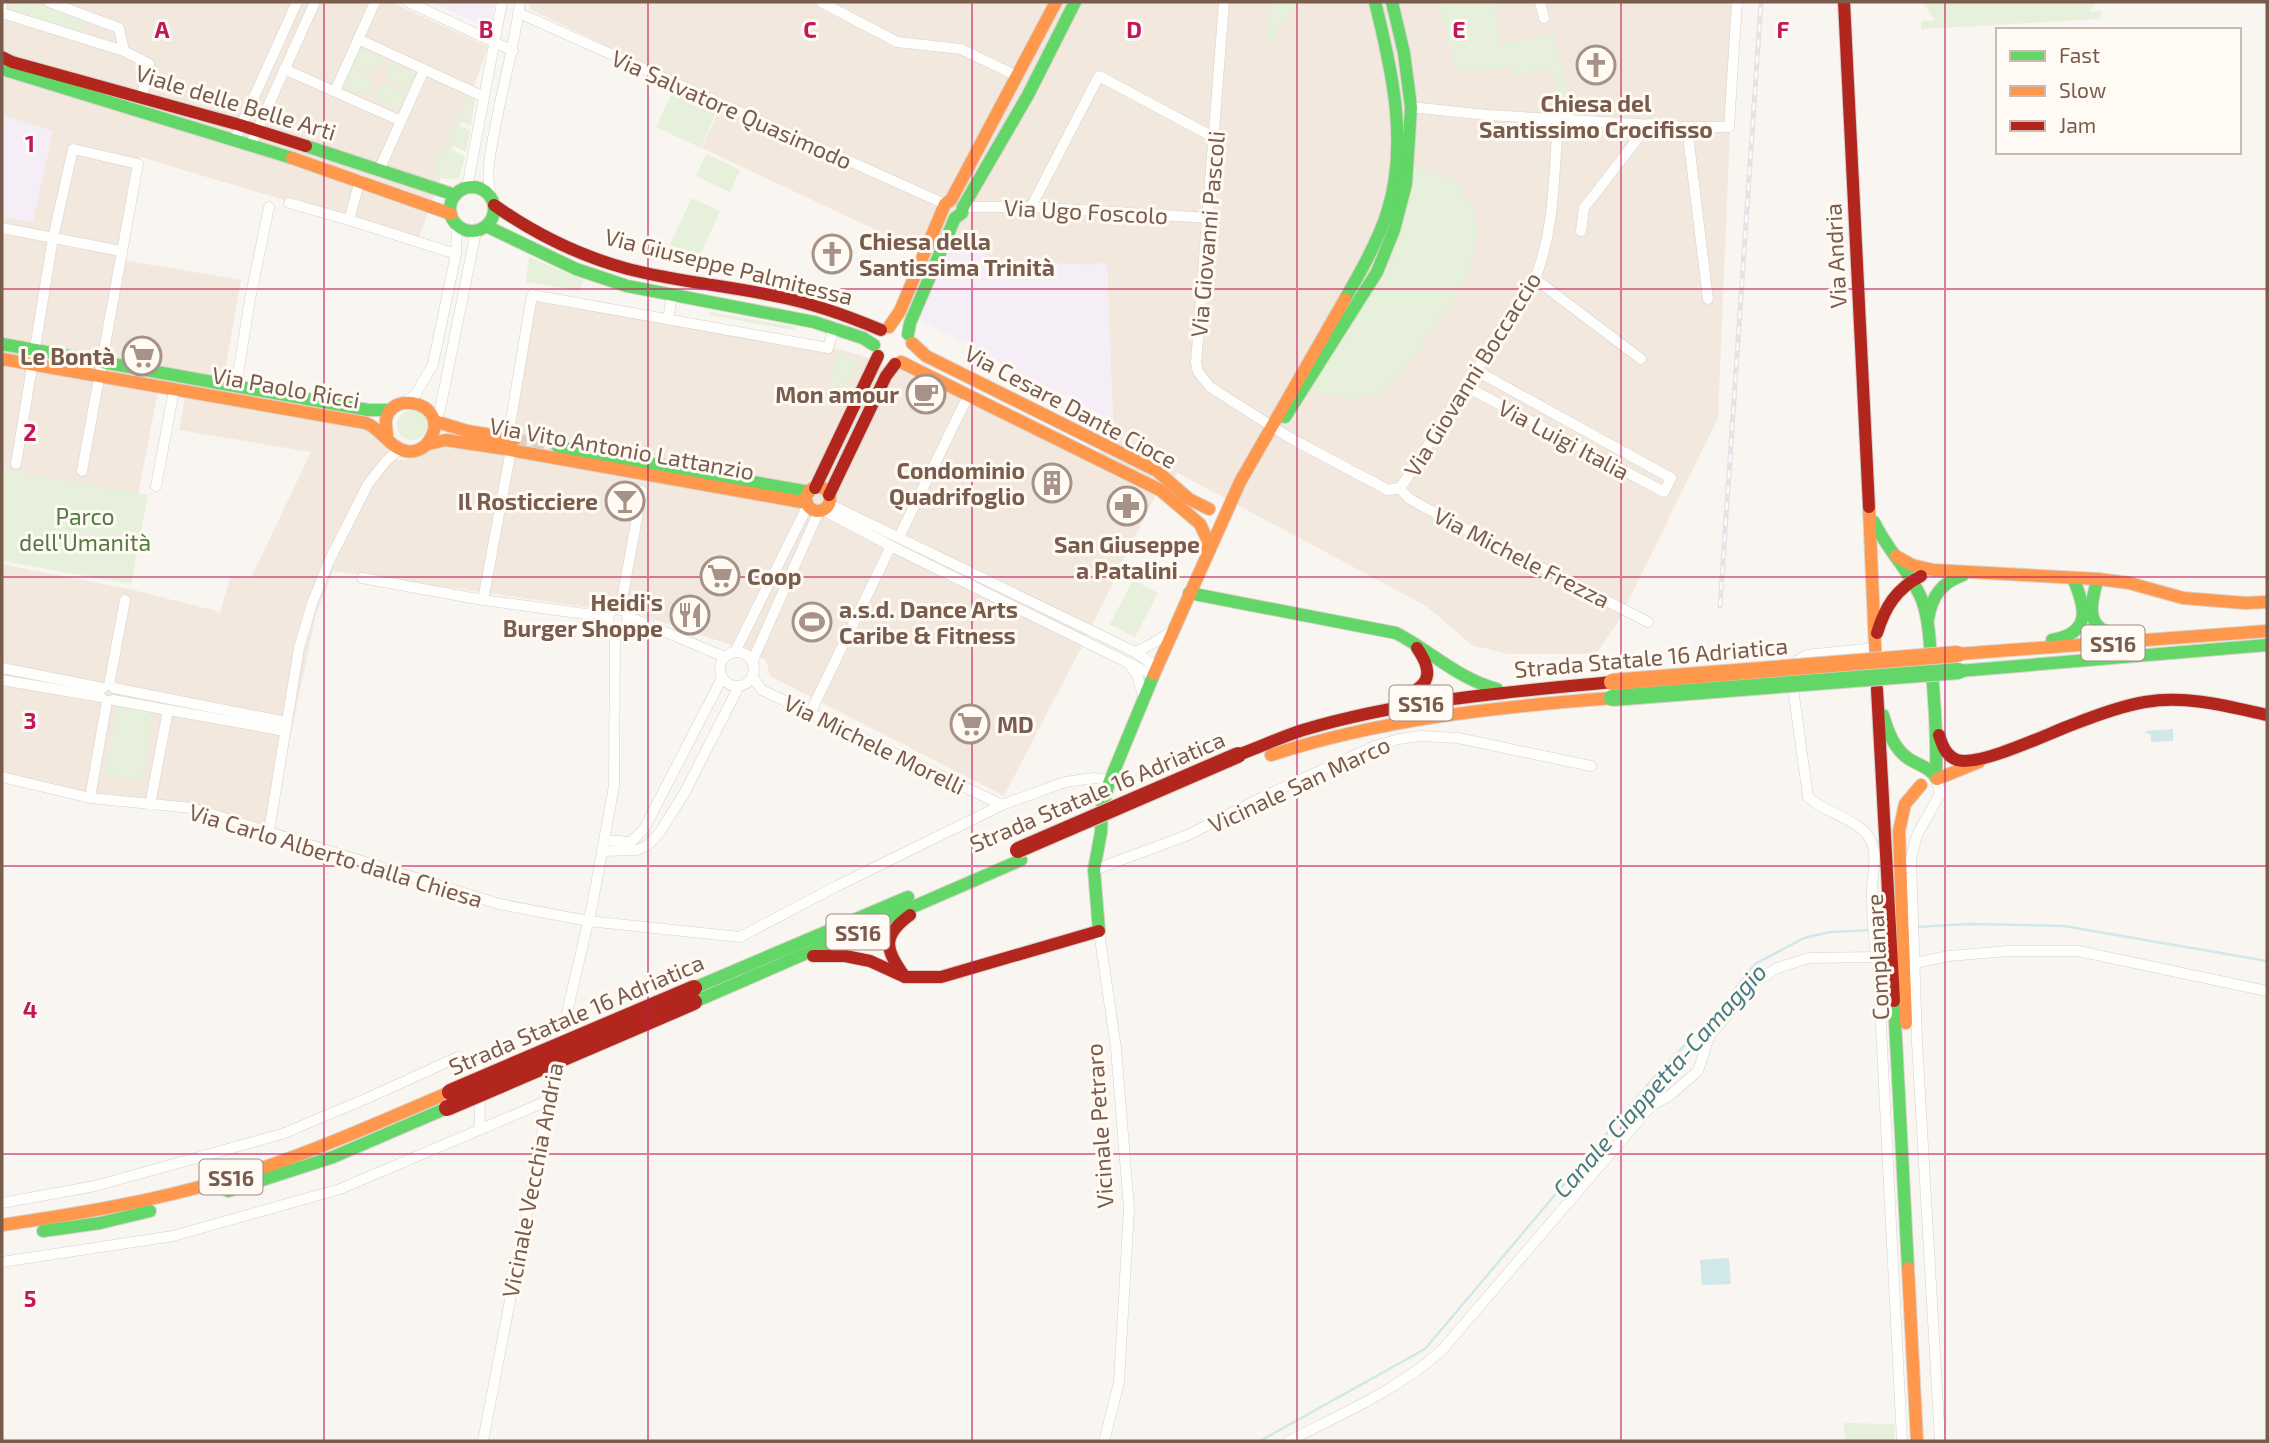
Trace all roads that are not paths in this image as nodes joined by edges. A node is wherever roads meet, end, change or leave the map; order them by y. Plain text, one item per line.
1 (49, 2) edge
2 (297, 2) edge
3 (315, 2) edge
4 (375, 2) edge
5 (408, 2) edge
6 (502, 2) edge
7 (520, 2) edge
8 (821, 2) edge
9 (1056, 2) edge
10 (1076, 2) edge
11 (1224, 2) edge
12 (1375, 2) edge
13 (1392, 2) edge
14 (1540, 2) edge
15 (1737, 2) edge
16 (1844, 2) edge
17 (2, 13) edge
18 (519, 13) junction
19 (1544, 19) dead end
20 (358, 39) junction
21 (494, 43) junction
22 (124, 51) junction
23 (513, 51) junction
24 (2, 57) edge
25 (2, 69) edge
26 (284, 69) junction
27 (424, 70) junction
28 (1017, 76) junction
29 (335, 92) junction
30 (142, 97) junction
31 (484, 97) junction
32 (1405, 107) junction
33 (1487, 115) junction
34 (1558, 119) junction
35 (401, 121) junction
36 (1649, 124) junction
37 (1687, 127) junction
38 (1486, 128) dead end
39 (245, 135) junction
40 (1215, 138) junction
41 (379, 170) junction
42 (360, 180) junction
43 (461, 192) junction
44 (492, 201) junction
45 (289, 203) dead end
46 (269, 207) dead end
47 (1031, 207) junction
48 (952, 208) junction
49 (1209, 218) junction
50 (349, 220) junction
51 (454, 220) junction
52 (2, 228) edge
53 (481, 228) junction
54 (1581, 231) dead end
55 (53, 238) junction
56 (121, 251) junction
57 (456, 254) junction
58 (1535, 279) junction
59 (672, 296) junction
60 (1708, 299) dead end
61 (668, 319) junction
62 (834, 327) junction
63 (910, 339) junction
64 (881, 340) junction
65 (2, 344) edge
66 (34, 357) junction
67 (2, 359) edge
68 (1641, 359) dead end
69 (898, 363) junction
70 (102, 370) junction
71 (1475, 370) junction
72 (1465, 386) junction
73 (236, 387) junction
74 (174, 390) junction
75 (969, 394) junction
76 (407, 401) junction
77 (391, 410) junction
78 (434, 421) junction
79 (1274, 426) junction
80 (393, 443) junction
81 (428, 444) junction
82 (510, 444) junction
83 (558, 447) tunnel mouth
84 (16, 464) dead end
85 (82, 471) dead end
86 (156, 486) dead end
87 (1399, 488) junction
88 (642, 491) dead end
89 (817, 501) junction
90 (1869, 508) junction
91 (1210, 520) junction
92 (899, 537) junction
93 (891, 546) junction
94 (1892, 554) junction
95 (1933, 570) junction
96 (1968, 573) junction
97 (362, 578) dead end
98 (2073, 578) junction
99 (2098, 579) junction
100 (1912, 580) junction
101 (1189, 593) junction
102 (125, 600) dead end
103 (483, 600) junction
104 (2267, 603) edge
105 (625, 616) junction
106 (608, 617) junction
107 (1648, 622) dead end
108 (1928, 623) junction
109 (615, 629) junction
110 (2267, 631) edge
111 (1171, 632) junction
112 (1410, 640) junction
113 (2207, 642) junction
114 (1875, 644) junction
115 (2267, 645) edge
116 (2000, 651) junction
117 (2267, 651) edge
118 (1135, 652) junction
119 (727, 658) junction
120 (752, 662) junction
121 (1959, 662) junction
122 (1129, 664) junction
123 (2, 668) edge
124 (1155, 671) junction
125 (752, 677) junction
126 (722, 678) junction
127 (2, 680) edge
128 (739, 686) junction
129 (1877, 688) junction
130 (1612, 690) junction
131 (1511, 691) junction
132 (1794, 691) junction
133 (108, 693) junction
134 (1144, 698) junction
135 (168, 710) junction
136 (1379, 710) junction
137 (810, 713) junction
138 (2267, 715) edge
139 (285, 727) junction
140 (1937, 728) junction
141 (2002, 751) junction
142 (1239, 760) junction
143 (1591, 766) dead end
144 (1932, 773) junction
145 (2, 778) edge
146 (1110, 780) junction
147 (90, 798) junction
148 (150, 805) junction
149 (1002, 805) junction
150 (269, 831) junction
151 (603, 846) junction
152 (1019, 855) junction
153 (1094, 870) junction
154 (936, 897) junction
155 (1894, 912) junction
156 (588, 921) junction
157 (1099, 931) junction
158 (1895, 934) junction
159 (799, 957) junction
160 (1876, 957) junction
161 (1915, 963) junction
162 (905, 977) junction
163 (2267, 991) edge
164 (694, 995) junction
165 (448, 1100) junction
166 (547, 1101) junction
167 (480, 1129) junction
168 (2, 1203) edge
169 (2, 1226) edge
170 (2, 1237) edge
171 (2, 1262) edge
172 (483, 1441) edge
173 (1104, 1441) edge
174 (1289, 1441) edge
175 (1902, 1441) edge
176 (1917, 1441) edge
177 (1928, 1441) edge
178 (1940, 1441) edge

1 - 22 street
2 - 39 street
3 - 26 street
4 - 20 street
5 - 21 street
6 - 21 street
7 - 18 street
8 - 28 street
9 - 28 main road
10 - 48 main road
11 - 40 street, Via Giovanni Pascoli
12 - 32 main road
13 - 32 main road
14 - 19 street
15 - 37 street
16 - 90 main road, Via Andria
17 - 22 street
18 - 23 street
18 - 48 street, Via Salvatore Quasimodo
20 - 27 street
20 - 29 street
21 - 23 street
21 - 31 street
22 - 30 street
23 - 44 street
24 - 30 main road, Viale delle Belle Arti
25 - 39 main road, Viale delle Belle Arti
26 - 29 street
26 - 39 street
27 - 31 street
27 - 35 street
28 - 48 main road
29 - 35 street
30 - 39 main road, Viale delle Belle Arti
31 - 43 street
32 - 33 street
32 - 79 main road
33 - 34 street
33 - 38 street
34 - 36 street
34 - 58 street, Via Giovanni Boccaccio
35 - 41 street
36 - 37 street
36 - 54 street
37 - 60 street
39 - 41 main road, Viale delle Belle Arti
39 - 42 main road, Viale delle Belle Arti
40 - 47 street
40 - 49 street, Via Giovanni Pascoli
41 - 43 main road, Viale delle Belle Arti
42 - 50 street
42 - 51 main road, Viale delle Belle Arti
43 - 44 main road
43 - 51 main road
44 - 53 main road
44 - 64 main road, Via Giuseppe Palmitessa
45 - 50 street
46 - 73 street, Via Paolo Ricci
47 - 48 street, Via Ugo Foscolo
47 - 49 street, Via Ugo Foscolo
48 - 63 main road
48 - 64 main road
49 - 79 street, Via Giovanni Pascoli
50 - 57 street
51 - 53 main road
51 - 57 street
52 - 55 street
53 - 59 main road, Via Giuseppe Palmitessa
53 - 78 street
55 - 56 street
55 - 56 street
55 - 66 street
56 - 70 street
57 - 76 street
58 - 68 street
58 - 71 street, Via Giovanni Boccaccio
59 - 61 street
59 - 62 main road, Via Giuseppe Palmitessa
61 - 62 street
61 - 82 street
62 - 64 main road, Via Giuseppe Palmitessa
63 - 64 main road
63 - 69 main road
63 - 91 main road, Via Cesare Dante Cioce
64 - 69 main road
64 - 89 main road
65 - 66 main road, Via Paolo Ricci
66 - 67 main road, Via Paolo Ricci
66 - 70 main road, Via Paolo Ricci
66 - 84 street
69 - 75 main road, Via Cesare Dante Cioce
69 - 89 main road
70 - 73 main road, Via Paolo Ricci
70 - 74 main road, Via Paolo Ricci
70 - 85 street
71 - 72 street, Via Giovanni Boccaccio
71 - 72 street, Via Luigi Italia
72 - 87 street, Via Giovanni Boccaccio
73 - 77 main road, Via Paolo Ricci
74 - 80 main road, Via Paolo Ricci
74 - 86 street
75 - 91 main road, Via Cesare Dante Cioce
75 - 92 street
76 - 77 main road
76 - 78 main road
77 - 80 main road
78 - 81 main road
78 - 82 main road, Via Vito Antonio Lattanzio
79 - 87 street, Via Giovanni Boccaccio
79 - 91 main road
80 - 81 main road
80 - 139 street
81 - 82 main road, Via Vito Antonio Lattanzio
82 - 89 main road, Via Vito Antonio Lattanzio
82 - 103 street
83 - 89 main road, Via Vito Antonio Lattanzio
87 - 107 street, Via Michele Frezza
88 - 105 street
89 - 92 street
89 - 93 street
89 - 119 street
89 - 120 street
90 - 94 main road
90 - 114 main road, Via Andria
91 - 101 main road, Vicinale Petraro
92 - 118 street
93 - 122 street
93 - 137 street
94 - 95 main road
94 - 100 main road
95 - 96 main road
95 - 100 main road
96 - 98 main road
96 - 108 main road
97 - 103 street
98 - 99 main road
98 - 116 main road, SS16
99 - 104 main road
99 - 113 main road, SS16
100 - 108 main road
100 - 114 main road
101 - 111 main road, Vicinale Petraro
101 - 112 main road
102 - 133 street
103 - 106 street
105 - 106 street
105 - 109 street
105 - 119 street
106 - 109 street
108 - 140 main road
109 - 151 street, Vicinale Vecchia Andria
110 - 113 main road, Strada Statale 16 Adriatica / SS16
111 - 118 street
111 - 124 main road, Vicinale Petraro
112 - 131 main road
112 - 136 main road
113 - 115 main road, Strada Statale 16 Adriatica / SS16
113 - 116 main road, Strada Statale 16 Adriatica / SS16
113 - 117 main road, SS16
113 - 121 main road, Strada Statale 16 Adriatica / SS16
114 - 129 main road, Via Andria
114 - 132 street, Complanare
116 - 121 main road, Strada Statale 16 Adriatica / SS16
118 - 124 street
119 - 120 street
119 - 126 street
120 - 125 street
121 - 130 main road, Strada Statale 16 Adriatica / SS16, bridge
122 - 124 street
122 - 134 street
123 - 133 street
124 - 134 main road, Vicinale Petraro
125 - 128 street
125 - 137 street, Via Michele Morelli
126 - 128 street
126 - 151 street
127 - 133 street
128 - 151 street
129 - 132 street
129 - 144 main road
129 - 155 main road
130 - 131 main road, Strada Statale 16 Adriatica / SS16
130 - 142 main road, Strada Statale 16 Adriatica / SS16
131 - 136 main road, Strada Statale 16 Adriatica / SS16
132 - 155 street, Complanare
133 - 135 street
133 - 139 street
133 - 147 street
134 - 146 main road, Vicinale Petraro
135 - 139 street
135 - 148 street
136 - 142 main road, Strada Statale 16 Adriatica / SS16
137 - 149 street, Via Michele Morelli
138 - 141 main road
139 - 150 street
140 - 141 main road
140 - 144 main road
141 - 144 main road
142 - 152 main road, Strada Statale 16 Adriatica / SS16, bridge
143 - 153 street, Vicinale San Marco
144 - 155 street, Complanare
144 - 155 main road
145 - 147 street, Via Carlo Alberto dalla Chiesa
146 - 149 street, Via Carlo Alberto dalla Chiesa
146 - 153 main road, Vicinale Petraro
147 - 148 street, Via Carlo Alberto dalla Chiesa
148 - 150 street, Via Carlo Alberto dalla Chiesa
149 - 156 street, Via Carlo Alberto dalla Chiesa
150 - 156 street, Via Carlo Alberto dalla Chiesa
151 - 156 street, Vicinale Vecchia Andria
152 - 154 main road, Strada Statale 16 Adriatica / SS16
152 - 164 main road, Strada Statale 16 Adriatica / SS16
153 - 157 main road, Vicinale Petraro
154 - 159 main road, Strada Statale 16 Adriatica / SS16
154 - 162 main road
155 - 158 main road
155 - 158 street, Complanare
156 - 166 street, Vicinale Vecchia Andria
157 - 162 main road
157 - 173 street, Vicinale Petraro
158 - 160 street, Complanare
158 - 161 street, Complanare
158 - 176 main road
158 - 177 main road
159 - 162 main road
159 - 164 main road, Strada Statale 16 Adriatica / SS16
160 - 174 street
160 - 175 street, Complanare
161 - 163 street
161 - 178 street, Complanare
164 - 165 main road, Strada Statale 16 Adriatica / SS16, bridge
165 - 169 main road, Strada Statale 16 Adriatica / SS16
165 - 170 main road, Strada Statale 16 Adriatica / SS16
166 - 167 street
166 - 172 street, Vicinale Vecchia Andria
167 - 168 street
167 - 171 street

